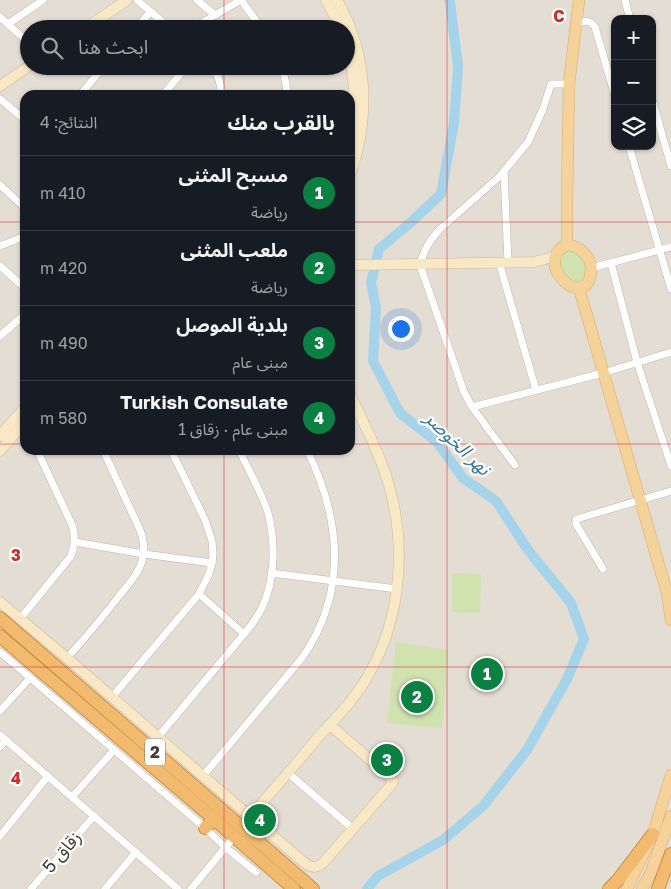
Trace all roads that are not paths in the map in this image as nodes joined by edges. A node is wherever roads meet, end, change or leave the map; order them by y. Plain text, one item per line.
1 (43, 0) edge
2 (127, 0) edge
3 (137, 0) edge
4 (198, 0) edge
5 (241, 0) edge
6 (326, 0) edge
7 (336, 0) edge
8 (579, 0) edge
9 (625, 0) edge
10 (150, 12) junction
11 (215, 15) junction
12 (629, 15) edge
13 (0, 17) edge
14 (97, 20) edge
15 (143, 20) edge
16 (159, 20) edge
17 (206, 20) edge
18 (255, 20) edge
19 (336, 20) edge
20 (348, 20) edge
21 (8, 24) junction
22 (576, 27) junction
23 (20, 35) edge
24 (355, 39) edge
25 (20, 71) edge
26 (97, 75) edge
27 (180, 75) edge
28 (217, 75) edge
29 (284, 75) edge
30 (353, 75) edge
31 (2, 82) edge
32 (611, 82) edge
33 (569, 84) junction
34 (84, 90) edge
35 (167, 90) edge
36 (222, 90) edge
37 (287, 90) edge
38 (352, 90) edge
39 (0, 99) edge
40 (654, 105) edge
41 (20, 116) edge
42 (631, 150) edge
43 (355, 160) edge
44 (671, 166) edge
45 (504, 171) junction
46 (0, 185) edge
47 (20, 203) edge
48 (20, 238) edge
49 (0, 246) edge
50 (567, 246) junction
51 (671, 247) edge
52 (660, 250) junction
53 (556, 256) junction
54 (504, 262) junction
55 (534, 262) junction
56 (612, 263) junction
57 (355, 265) edge
58 (417, 265) junction
59 (0, 266) edge
60 (591, 268) junction
61 (557, 272) junction
62 (20, 284) edge
63 (579, 288) junction
64 (671, 289) edge
65 (20, 318) edge
66 (0, 336) edge
67 (671, 352) edge
68 (637, 362) junction
69 (603, 373) junction
70 (536, 390) junction
71 (355, 405) edge
72 (472, 407) junction
73 (20, 413) edge
74 (20, 429) edge
75 (0, 436) edge
76 (0, 451) edge
77 (39, 455) edge
78 (105, 455) edge
79 (173, 455) edge
80 (241, 455) edge
81 (309, 455) edge
82 (515, 465) dead end
83 (671, 466) edge
84 (671, 491) edge
85 (640, 500) junction
86 (75, 542) junction
87 (144, 554) junction
88 (212, 563) junction
89 (603, 569) dead end
90 (272, 573) junction
91 (334, 580) junction
92 (397, 589) junction
93 (199, 594) junction
94 (669, 596) edge
95 (0, 602) edge
96 (0, 618) edge
97 (20, 619) junction
98 (671, 620) edge
99 (244, 634) junction
100 (0, 636) edge
101 (0, 652) edge
102 (67, 658) junction
103 (30, 678) junction
104 (112, 697) junction
105 (0, 711) edge
106 (330, 725) junction
107 (3, 737) edge
108 (158, 737) junction
109 (0, 747) edge
110 (114, 750) junction
111 (288, 773) junction
112 (671, 775) edge
113 (48, 776) junction
114 (202, 776) junction
115 (72, 797) junction
116 (94, 816) junction
117 (671, 816) edge
118 (209, 824) junction
119 (242, 827) junction
120 (352, 828) junction
121 (653, 834) junction
122 (0, 836) edge
123 (225, 847) junction
124 (136, 852) junction
125 (671, 854) edge
126 (256, 872) dead end
127 (312, 887) edge
128 (31, 889) edge
129 (105, 889) edge
130 (178, 889) edge
131 (191, 889) edge
132 (294, 889) edge
133 (610, 889) edge
134 (628, 889) edge
135 (642, 889) edge
136 (658, 889) edge

1 - 21 street
2 - 14 street
3 - 10 street
4 - 11 street
5 - 11 street
5 - 18 street
6 - 19 street
7 - 20 street
8 - 22 main road
9 - 12 street
10 - 15 street
10 - 16 street
11 - 17 street
13 - 21 street
21 - 23 street
22 - 32 street
22 - 33 main road
24 - 43 street
25 - 31 street
26 - 34 street
27 - 35 street
28 - 36 street
29 - 37 street
30 - 38 street
33 - 45 street
33 - 50 main road
39 - 41 street
40 - 44 street
42 - 52 street
45 - 54 street
45 - 58 street
46 - 47 street
48 - 49 street
50 - 53 main road
50 - 60 main road
51 - 52 street
52 - 56 street
52 - 64 street
53 - 55 street
53 - 61 main road
54 - 55 street
54 - 58 street
54 - 70 street
55 - 61 street
56 - 60 street
56 - 68 street
57 - 58 street
58 - 72 street
59 - 62 street
60 - 63 main road
61 - 63 main road
63 - 69 main road
65 - 66 street
67 - 68 street
68 - 69 street
68 - 83 street
69 - 70 street
69 - 85 main road
70 - 72 street
71 - 92 street
72 - 82 street
73 - 75 street
74 - 76 street
77 - 86 street
78 - 87 street
79 - 88 street
80 - 90 street
81 - 91 street
84 - 85 street
85 - 89 street
85 - 94 main road
86 - 87 street
86 - 97 street
87 - 88 street
87 - 102 street
88 - 93 street
90 - 91 street
90 - 99 street
91 - 92 street
91 - 114 street
92 - 106 street
93 - 99 street
93 - 104 street
94 - 98 main road
95 - 97 street
96 - 119 highway, 2
97 - 102 street
99 - 108 street
100 - 118 highway, 2
101 - 103 street
102 - 104 street
103 - 105 street
103 - 110 street
104 - 108 street
106 - 111 street
106 - 120 street
107 - 109 street
107 - 113 street
108 - 114 street
110 - 115 street
110 - 118 street
111 - 119 street
111 - 120 street
112 - 121 main road
113 - 115 street
113 - 122 street
114 - 119 street
115 - 116 street
116 - 124 street
116 - 128 street, زقاق 5
117 - 135 main road
118 - 119 highway, 2
118 - 123 street
119 - 120 street
119 - 123 street
119 - 127 highway, 2
119 - 132 highway, 2
121 - 133 highway
121 - 134 main road
123 - 126 street
123 - 131 street
124 - 129 street
124 - 130 street
125 - 136 highway

